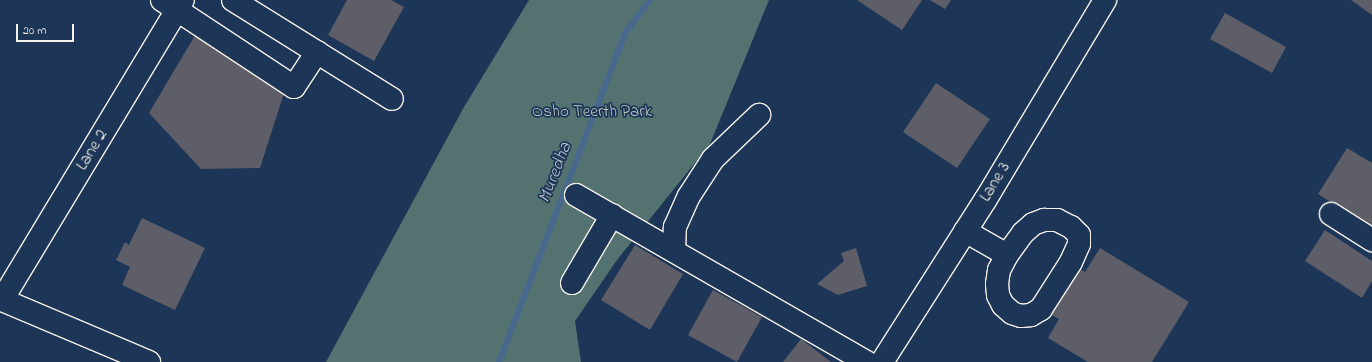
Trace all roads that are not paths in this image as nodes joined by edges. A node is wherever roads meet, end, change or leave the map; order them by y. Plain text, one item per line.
1 (233, 0) edge
2 (1105, 0) edge
3 (174, 3) edge
4 (317, 52) junction
5 (392, 99) dead end
6 (759, 116) dead end
7 (576, 195) dead end
8 (1331, 214) dead end
9 (612, 215) junction
10 (965, 231) junction
11 (1372, 240) edge
12 (674, 251) junction
13 (1007, 255) dead end
14 (572, 283) dead end
15 (1, 300) edge
16 (149, 362) edge
17 (867, 362) edge
18 (882, 362) edge

1 - 4 street
2 - 10 street, Lane 3
3 - 4 street
3 - 15 street, Lane 2
4 - 5 street
6 - 12 street
7 - 9 street
8 - 11 street
9 - 12 street
9 - 14 street
10 - 13 street
10 - 18 street, Lane 3
12 - 17 street
15 - 16 street

